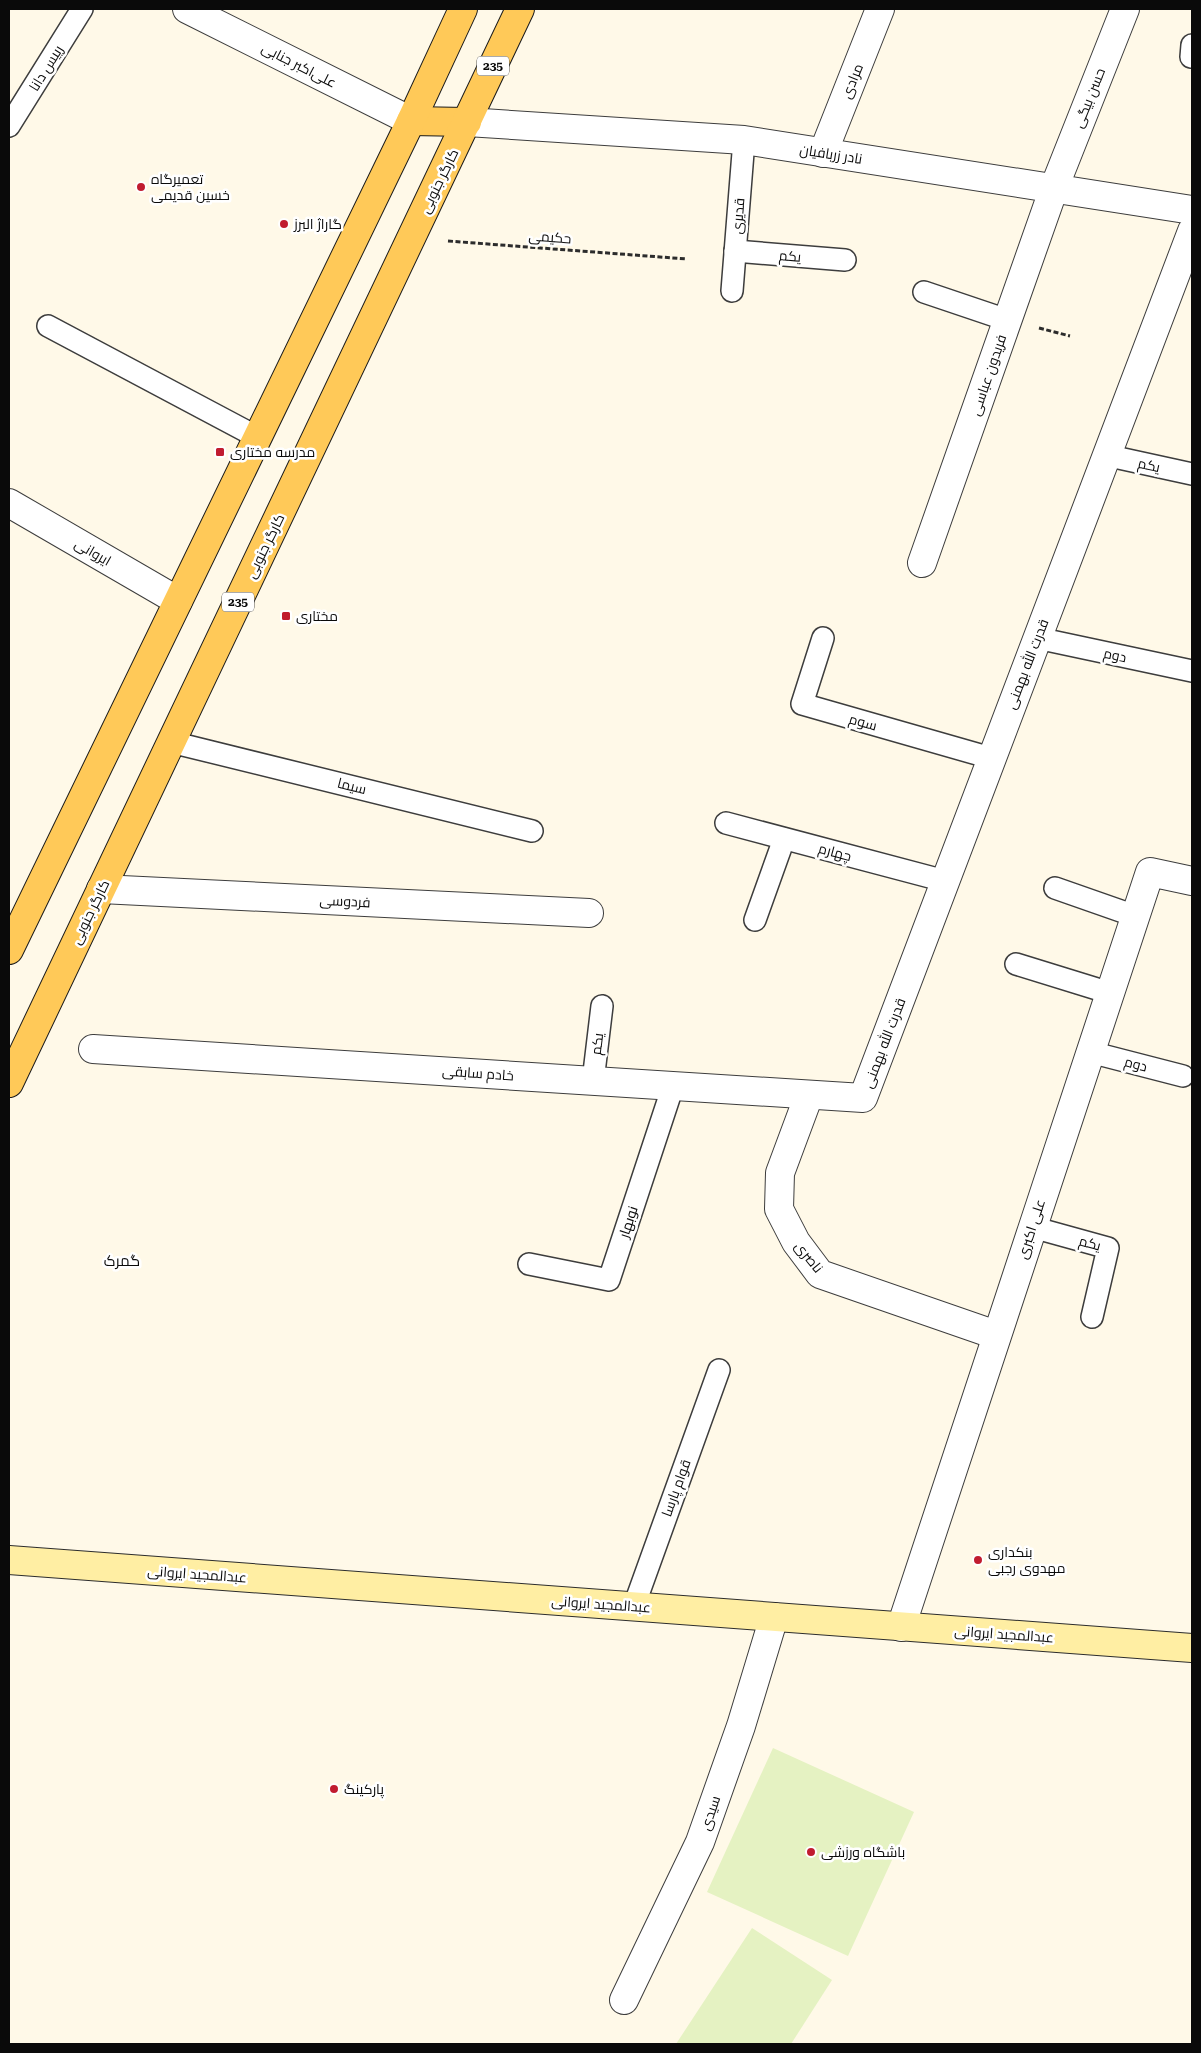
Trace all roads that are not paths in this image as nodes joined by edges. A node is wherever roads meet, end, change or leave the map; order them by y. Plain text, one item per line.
1 (82, 9) edge
2 (187, 9) edge
3 (463, 9) edge
4 (520, 9) edge
5 (880, 9) edge
6 (1125, 9) edge
7 (411, 121) junction
8 (467, 122) junction
9 (9, 126) edge
10 (744, 140) junction
11 (823, 153) junction
12 (1054, 188) junction
13 (1192, 210) edge
14 (1192, 231) edge
15 (735, 251) junction
16 (845, 260) dead end
17 (732, 291) dead end
18 (924, 292) dead end
19 (1007, 320) junction
20 (48, 326) dead end
21 (257, 437) junction
22 (1106, 455) junction
23 (1192, 474) edge
24 (9, 503) edge
25 (922, 563) dead end
26 (178, 601) junction
27 (823, 638) dead end
28 (1037, 638) junction
29 (1192, 672) edge
30 (171, 742) junction
31 (991, 758) junction
32 (726, 823) dead end
33 (532, 830) dead end
34 (784, 839) junction
35 (945, 881) junction
36 (1192, 881) edge
37 (1055, 888) dead end
38 (101, 889) junction
39 (589, 914) dead end
40 (1135, 916) junction
41 (754, 920) dead end
42 (10, 944) edge
43 (1016, 964) dead end
44 (1110, 993) junction
45 (602, 1006) dead end
46 (93, 1049) dead end
47 (1090, 1052) junction
48 (1183, 1076) dead end
49 (593, 1081) junction
50 (9, 1083) edge
51 (673, 1086) junction
52 (809, 1095) junction
53 (864, 1098) joint
54 (1032, 1227) junction
55 (530, 1264) dead end
56 (1092, 1317) dead end
57 (996, 1335) junction
58 (719, 1370) dead end
59 (9, 1560) edge
60 (634, 1606) junction
61 (774, 1617) junction
62 (901, 1626) junction
63 (1192, 1648) edge
64 (624, 2000) dead end

1 - 9 lane, رییس دانا
2 - 7 street, علی‌اکبر جنابی
3 - 7 main road
4 - 8 main road, کارگر جنوبی / 235
5 - 11 street, مرادی
6 - 12 street, حسن بیگی
7 - 8 main road
7 - 21 main road
8 - 10 street, نادر زربافیان
8 - 30 main road, کارگر جنوبی / 235
10 - 11 street, نادر زربافیان
10 - 15 lane, قدیری
11 - 12 street, نادر زربافیان
12 - 13 street, نادر زربافیان
12 - 19 street, فریدون عباسی
14 - 22 street, قدرت الله بهمنی
15 - 16 lane, یکم
15 - 17 lane, قدیری
18 - 19 lane
19 - 25 street, فریدون عباسی
20 - 21 lane
21 - 26 main road
22 - 23 lane, یکم
22 - 28 street, قدرت الله بهمنی
24 - 26 street, ایروانی
26 - 42 main road
27 - 31 lane, سوم
28 - 29 lane, دوم
28 - 31 street, قدرت الله بهمنی
30 - 33 lane, سیما
30 - 38 main road, کارگر جنوبی / 235
31 - 35 street, قدرت الله بهمنی
32 - 34 lane, چهارم
34 - 35 lane, چهارم
34 - 41 lane
35 - 53 street, قدرت الله بهمنی
36 - 40 street, علی اکبری
37 - 40 lane
38 - 39 street, فردوسی
38 - 50 main road, کارگر جنوبی / 235
40 - 44 street, علی اکبری
43 - 44 lane
44 - 47 street, علی اکبری
45 - 49 lane, یکم
46 - 49 street, خادم سابقی
47 - 48 lane, دوم
47 - 54 street, علی اکبری
49 - 51 street, خادم سابقی
51 - 52 street, خادم سابقی
51 - 55 lane, نوبهار
52 - 53 street, خادم سابقی
52 - 57 street, ناصری
54 - 56 lane, یکم
54 - 57 street, علی اکبری
57 - 62 street, علی اکبری
58 - 60 lane, قوام پارسا
59 - 60 main road, عبدالمجید ایروانی
60 - 61 main road, عبدالمجید ایروانی
61 - 62 main road, عبدالمجید ایروانی
61 - 64 street, سیدی
62 - 63 main road, عبدالمجید ایروانی

